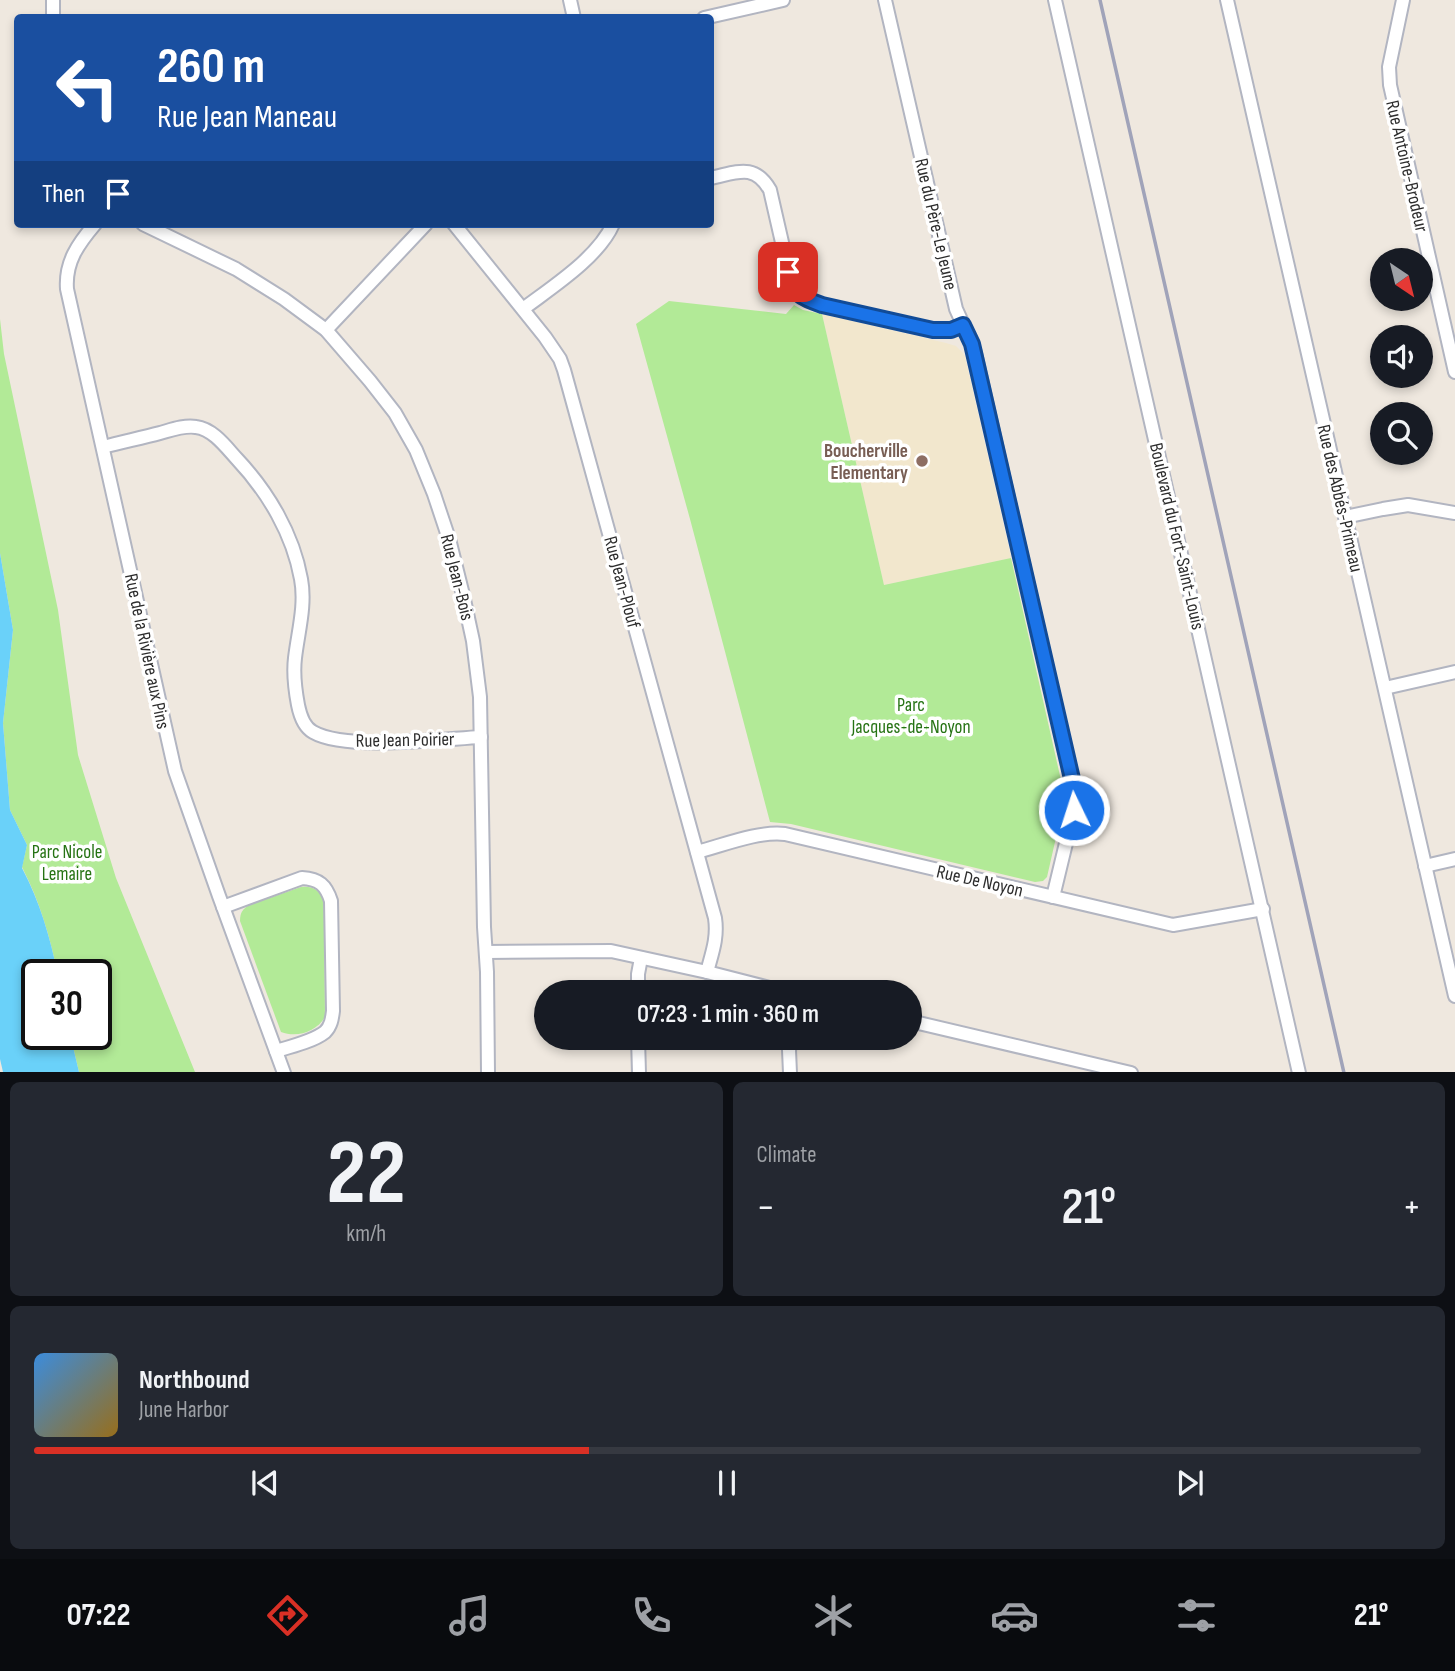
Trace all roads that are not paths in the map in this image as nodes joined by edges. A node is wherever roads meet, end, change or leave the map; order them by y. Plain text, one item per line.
1 (783, 0) edge
2 (885, 0) edge
3 (1055, 0) edge
4 (1227, 0) edge
5 (1403, 0) edge
6 (732, 6) edge
7 (713, 14) edge
8 (714, 177) edge
9 (92, 228) edge
10 (151, 228) edge
11 (422, 228) edge
12 (457, 228) edge
13 (611, 228) edge
14 (523, 309) junction
15 (963, 325) junction
16 (326, 330) junction
17 (1455, 372) edge
18 (103, 447) junction
19 (1455, 513) edge
20 (1345, 517) junction
21 (1455, 673) edge
22 (1385, 688) junction
23 (481, 737) junction
24 (697, 852) junction
25 (1455, 859) edge
26 (1425, 866) junction
27 (1053, 897) junction
28 (223, 907) junction
29 (1263, 909) junction
30 (486, 952) junction
31 (641, 958) junction
32 (707, 972) junction
33 (638, 980) edge
34 (738, 980) edge
35 (1455, 996) edge
36 (922, 1024) edge
37 (638, 1050) edge
38 (789, 1050) edge
39 (276, 1051) junction
40 (284, 1072) edge
41 (488, 1072) edge
42 (639, 1072) edge
43 (790, 1072) edge
44 (1128, 1072) edge
45 (1294, 1072) edge

1 - 6 street
2 - 15 street, Rue du Père-Le Jeune
3 - 29 street, Boulevard du Fort-Saint-Louis
4 - 20 street, Rue des Abbés-Primeau
5 - 17 street, Rue Antoine-Brodeur
6 - 7 street
8 - 15 street
9 - 18 street, Rue de la Rivière aux Pins
10 - 16 street, Rue Jean-Bois
11 - 16 street
12 - 14 street, Rue Jean-Plouf
13 - 14 street
14 - 24 street, Rue Jean-Plouf
15 - 27 street, Rue du Père-Le Jeune
16 - 23 street, Rue Jean-Bois
18 - 23 street, Rue Jean Poirier
18 - 28 street, Rue de la Rivière aux Pins
19 - 20 street
20 - 22 street, Rue des Abbés-Primeau
21 - 22 street
22 - 26 street, Rue des Abbés-Primeau
23 - 30 street, Rue Jean-Bois
24 - 27 street, Rue De Noyon
24 - 32 street, Rue Jean-Plouf
25 - 26 street
26 - 35 street, Rue des Abbés-Primeau
27 - 29 street, Rue De Noyon
28 - 39 street, Rue de la Rivière aux Pins
28 - 39 street
29 - 45 street, Boulevard du Fort-Saint-Louis
30 - 31 street
30 - 41 street, Rue Jean-Bois
31 - 32 street
31 - 33 street
32 - 34 street
36 - 44 street
37 - 42 street
38 - 43 street
39 - 40 street, Rue de la Rivière aux Pins

